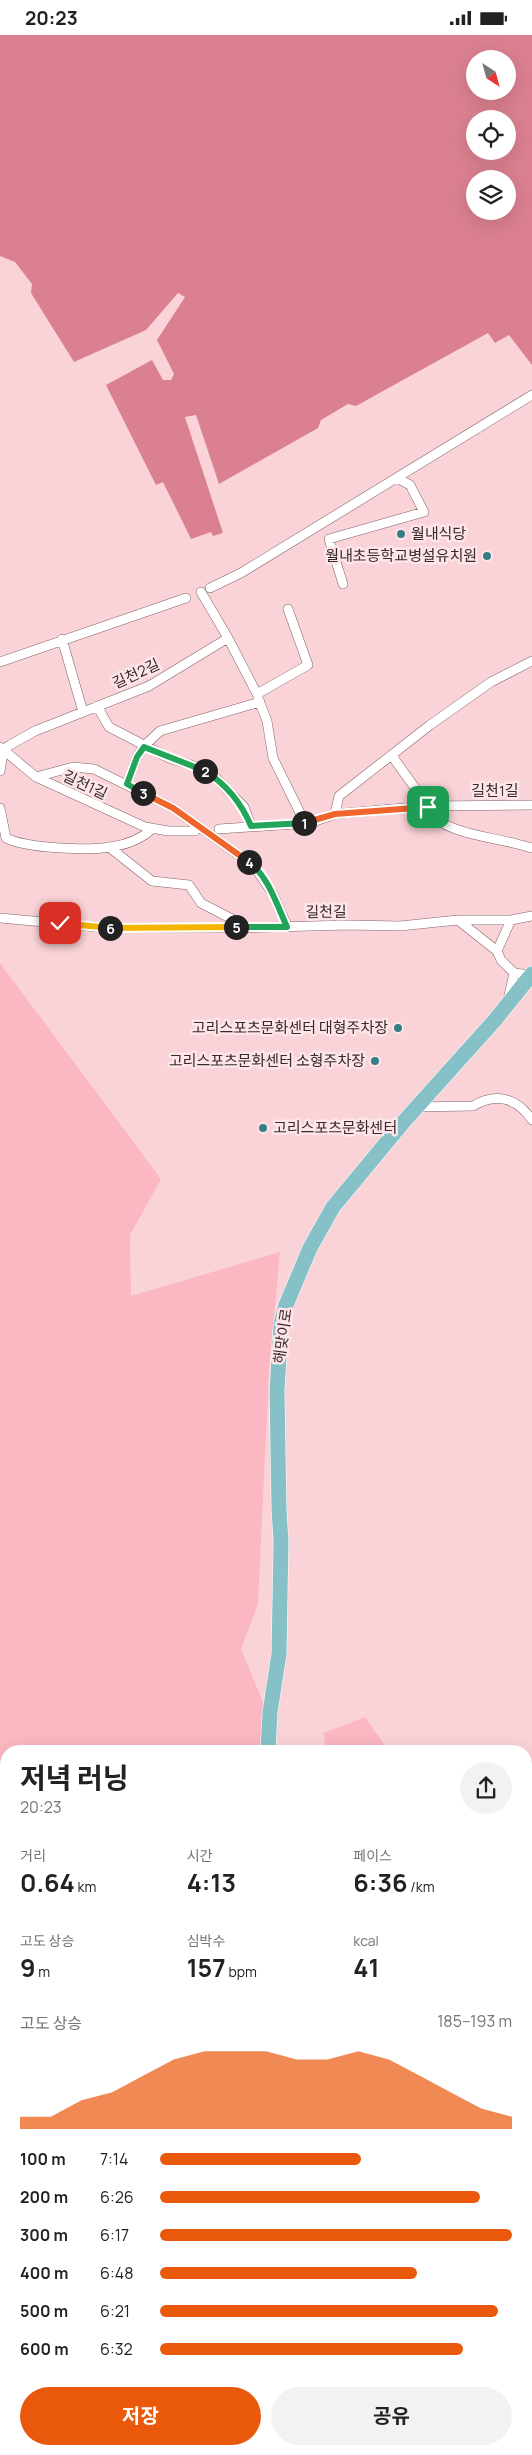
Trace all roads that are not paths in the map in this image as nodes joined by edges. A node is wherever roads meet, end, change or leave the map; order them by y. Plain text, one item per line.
1 (532, 395) edge
2 (532, 400) edge
3 (512, 409) junction
4 (396, 478) junction
5 (343, 584) dead end
6 (186, 598) dead end
7 (288, 609) dead end
8 (228, 638) junction
9 (62, 639) junction
10 (0, 661) edge
11 (532, 661) edge
12 (258, 698) junction
13 (97, 707) junction
14 (83, 712) junction
15 (144, 747) junction
16 (2, 748) edge
17 (392, 756) junction
18 (0, 771) edge
19 (36, 777) junction
20 (127, 784) junction
21 (532, 805) edge
22 (424, 807) junction
23 (0, 809) edge
24 (335, 814) junction
25 (305, 823) junction
26 (251, 826) junction
27 (152, 829) junction
28 (219, 829) dead end
29 (195, 831) dead end
30 (109, 847) junction
31 (532, 848) edge
32 (532, 916) edge
33 (0, 918) edge
34 (458, 920) junction
35 (512, 920) junction
36 (234, 927) junction
37 (287, 927) junction
38 (497, 951) junction
39 (514, 973) junction
40 (532, 974) edge
41 (506, 1007) junction
42 (417, 1107) junction
43 (532, 1120) edge
44 (268, 1745) edge

1 - 3 street
2 - 3 street
3 - 4 street
4 - 5 street
4 - 8 street
6 - 9 street
7 - 12 street
8 - 12 street
8 - 13 street, 길천2길
9 - 10 street
9 - 14 street
11 - 17 street
12 - 15 street
12 - 25 street
13 - 14 street, 길천2길
13 - 15 street
14 - 16 street, 길천2길
15 - 20 street
15 - 26 street
16 - 18 street
16 - 19 street, 길천1길
17 - 22 street
17 - 24 street
19 - 20 street
19 - 27 street, 길천1길
20 - 37 street
21 - 22 street, 길천1길
22 - 24 street, 길천1길
22 - 31 street
23 - 30 street
24 - 25 street, 길천1길
25 - 26 street, 길천1길
26 - 28 street, 길천1길
27 - 29 street, 길천1길
27 - 30 street
30 - 36 street
32 - 35 street, 길천길
33 - 36 street, 길천길
34 - 35 street, 길천길
34 - 37 street, 길천길
34 - 38 street
35 - 38 street
36 - 37 street, 길천길
38 - 39 street
39 - 40 street
39 - 41 street
40 - 41 main road, 해맞이로
41 - 42 main road, 해맞이로
42 - 43 street
42 - 44 main road, 해맞이로

